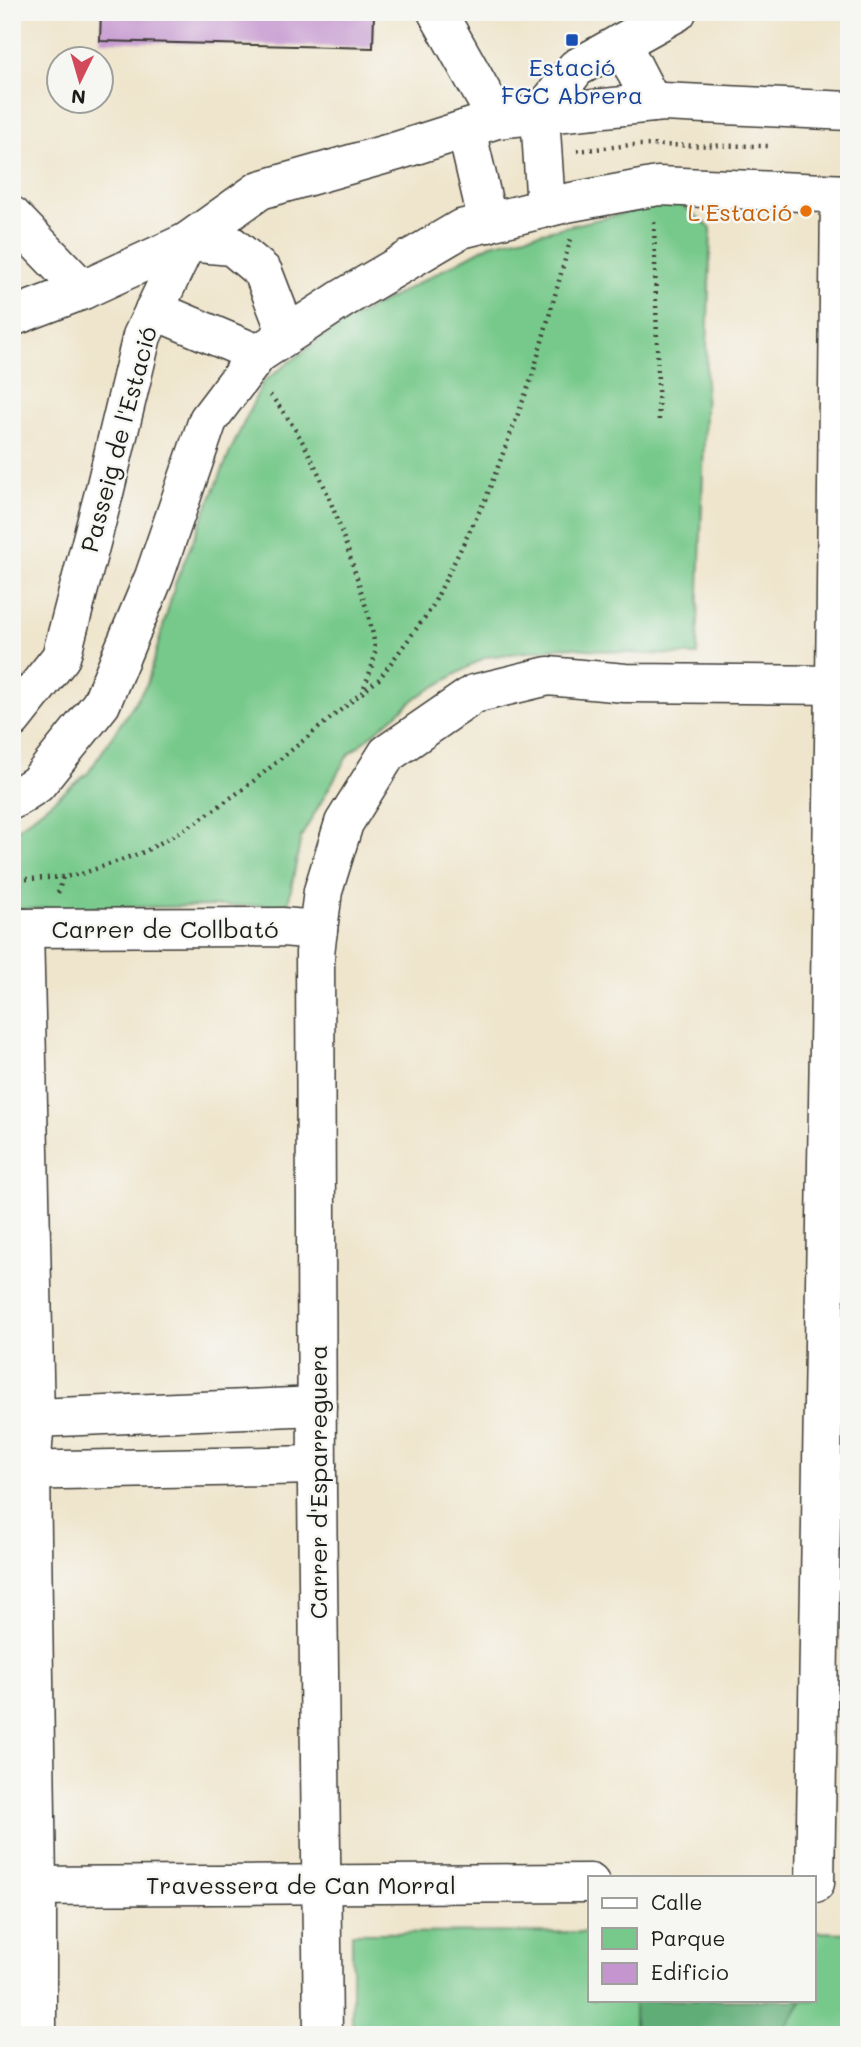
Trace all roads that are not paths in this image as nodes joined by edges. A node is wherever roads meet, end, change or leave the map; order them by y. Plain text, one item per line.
1 (438, 12) edge
2 (677, 12) edge
3 (621, 43) junction
4 (652, 103) junction
5 (849, 111) edge
6 (540, 115) junction
7 (481, 124) junction
8 (844, 194) edge
9 (564, 204) junction
10 (12, 216) edge
11 (488, 223) junction
12 (187, 242) junction
13 (83, 290) junction
14 (154, 310) junction
15 (12, 317) edge
16 (264, 352) junction
17 (842, 685) edge
18 (12, 719) edge
19 (12, 800) edge
20 (18, 928) edge
21 (318, 930) junction
22 (837, 1298) edge
23 (317, 1406) junction
24 (24, 1419) edge
25 (317, 1465) junction
26 (21, 1471) edge
27 (321, 1883) junction
28 (588, 1883) edge
29 (826, 1884) edge
30 (25, 1886) edge
31 (37, 2035) edge
32 (323, 2035) edge

1 - 7 street
2 - 3 street
3 - 4 street
3 - 6 street
4 - 5 street, Passeig de l'Estació
4 - 6 street, Passeig de l'Estació
6 - 7 street, Passeig de l'Estació
6 - 9 street
7 - 11 street
7 - 12 street, Passeig de l'Estació
8 - 9 street
8 - 17 street
9 - 11 street
10 - 13 street
11 - 16 street
12 - 13 street
12 - 14 street, Passeig de l'Estació
12 - 16 street
13 - 15 street
14 - 16 street
14 - 18 street, Passeig de l'Estació
16 - 19 street
17 - 21 street, Carrer d'Esparreguera
17 - 22 street
20 - 21 street, Carrer de Collbató
20 - 24 street
21 - 23 street, Carrer d'Esparreguera
22 - 29 street
23 - 24 street
23 - 25 street, Carrer d'Esparreguera
24 - 26 street
25 - 26 street
25 - 27 street, Carrer d'Esparreguera
26 - 30 street
27 - 28 street, Travessera de Can Morral
27 - 30 street, Travessera de Can Morral
27 - 32 street, Carrer d'Esparreguera
30 - 31 street

